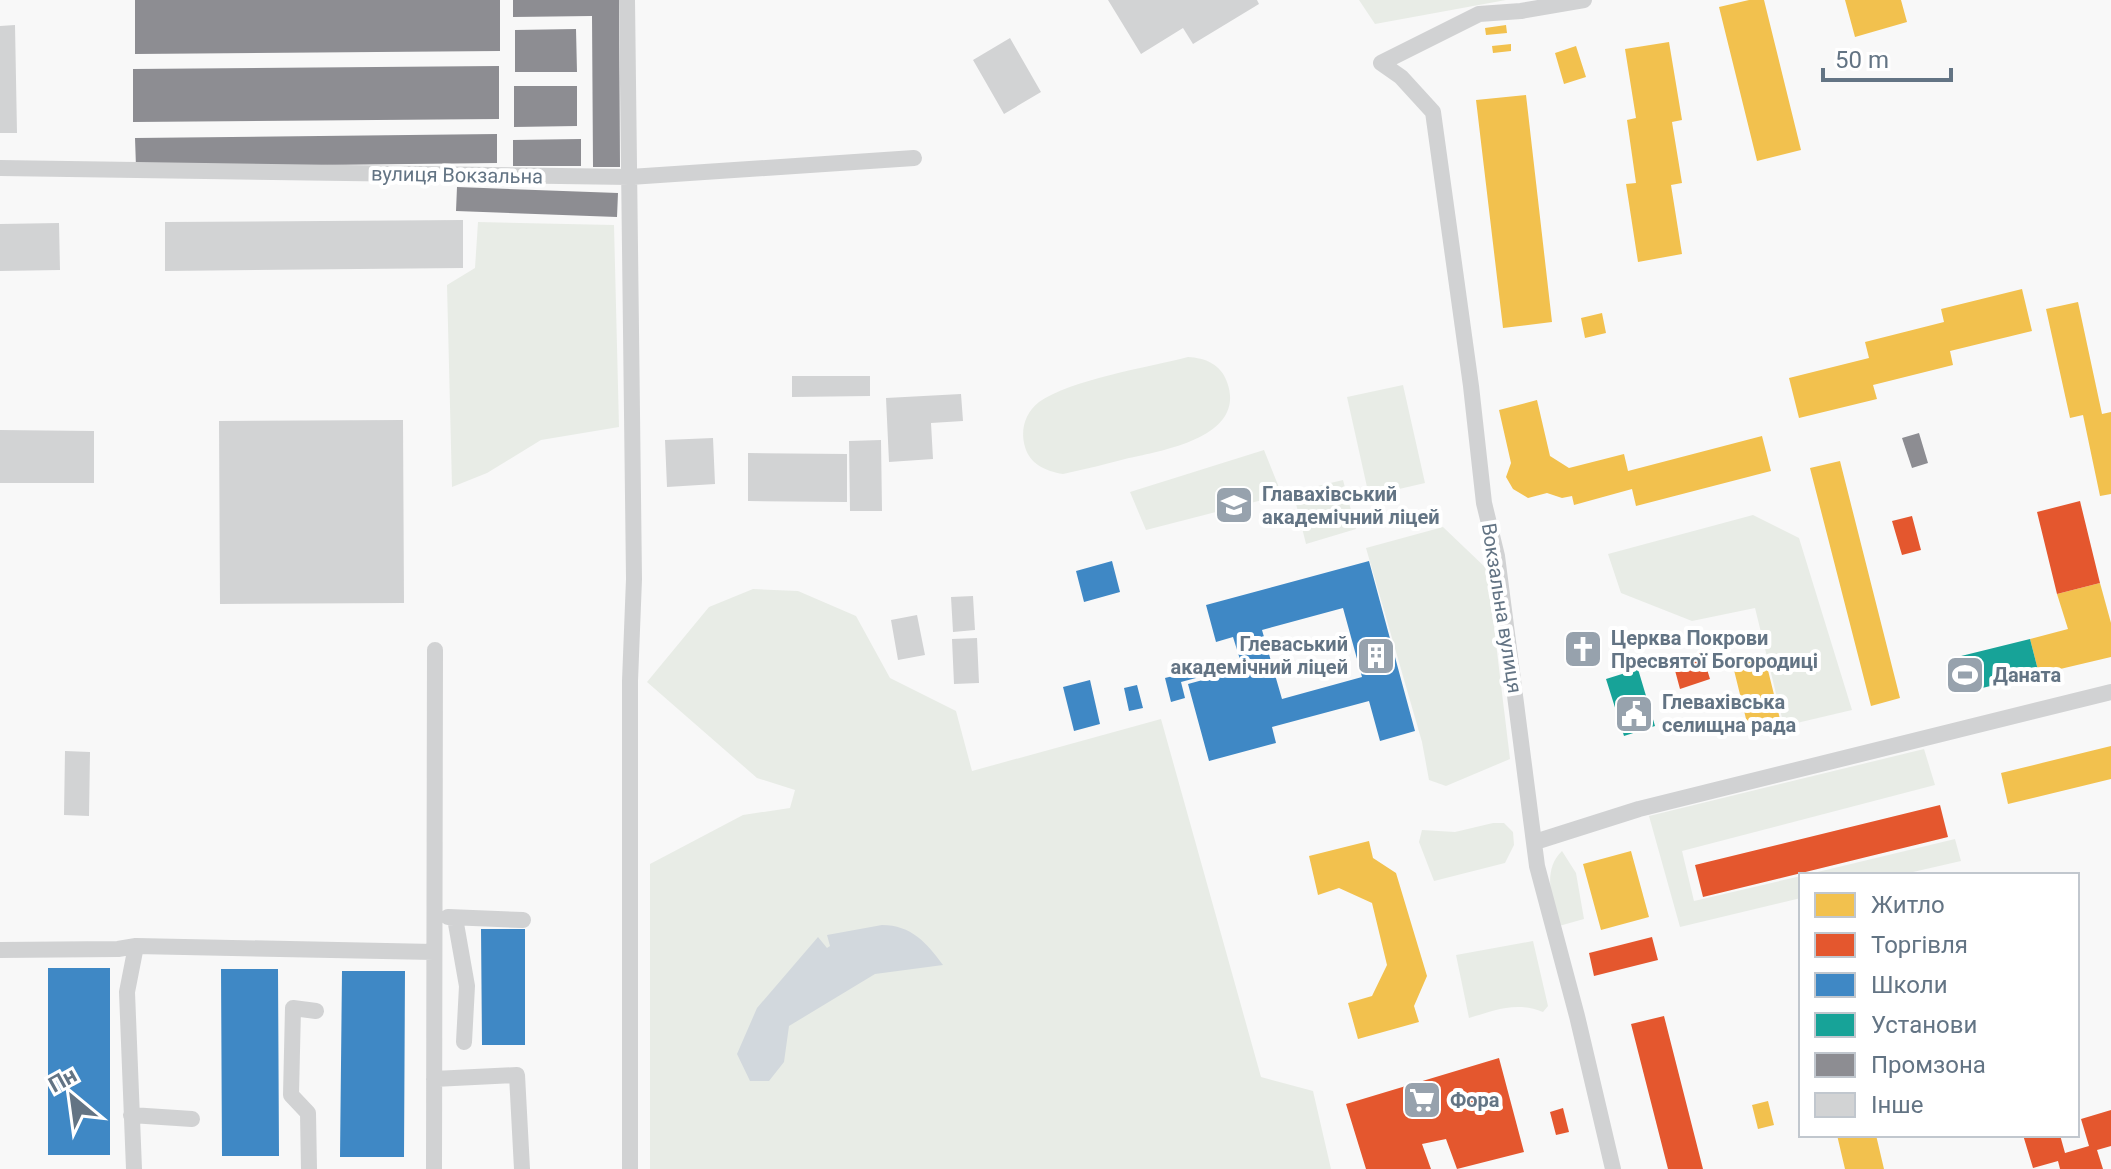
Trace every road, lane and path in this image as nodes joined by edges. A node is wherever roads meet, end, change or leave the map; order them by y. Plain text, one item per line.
1 (627, 0) edge
2 (1584, 0) edge
3 (914, 158) dead end
4 (0, 168) edge
5 (630, 177) junction
6 (435, 650) dead end
7 (2111, 692) edge
8 (1535, 842) junction
9 (434, 917) junction
10 (455, 918) junction
11 (523, 920) dead end
12 (136, 946) junction
13 (0, 950) edge
14 (434, 952) junction
15 (316, 1011) dead end
16 (464, 1042) dead end
17 (434, 1079) junction
18 (131, 1115) junction
19 (192, 1119) dead end
20 (134, 1169) edge
21 (309, 1169) edge
22 (434, 1169) edge
23 (522, 1169) edge
24 (630, 1169) edge
25 (1613, 1169) edge

1 - 5 street
2 - 8 street, Вокзальна вулиця
3 - 5 street, вулиця Вокзальна
4 - 5 street, вулиця Вокзальна
5 - 24 street
6 - 9 street
7 - 8 street
8 - 25 street, Вокзальна вулиця
9 - 10 street
9 - 14 street
10 - 11 street
10 - 16 street
12 - 13 street
12 - 14 street
12 - 18 street
14 - 17 street
15 - 21 street
17 - 22 street
17 - 23 street
18 - 19 street
18 - 20 street

